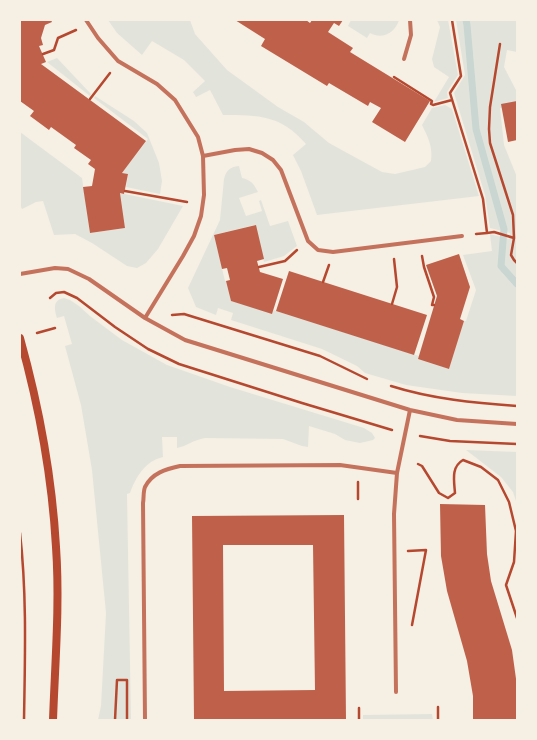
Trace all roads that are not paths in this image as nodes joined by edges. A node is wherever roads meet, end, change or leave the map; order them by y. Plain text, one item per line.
1 (86, 20) edge
2 (410, 20) edge
3 (404, 59) dead end
4 (203, 156) junction
5 (462, 236) road end
6 (20, 274) edge
7 (145, 318) junction
8 (20, 338) edge
9 (410, 410) junction
10 (517, 424) edge
11 (397, 473) junction
12 (396, 692) dead end
13 (53, 720) edge
14 (145, 720) edge

1 - 4 street
2 - 3 street
4 - 5 street
4 - 7 street
6 - 7 street
7 - 9 street
8 - 13 main road
9 - 10 street
9 - 11 street
11 - 12 street
11 - 14 street

